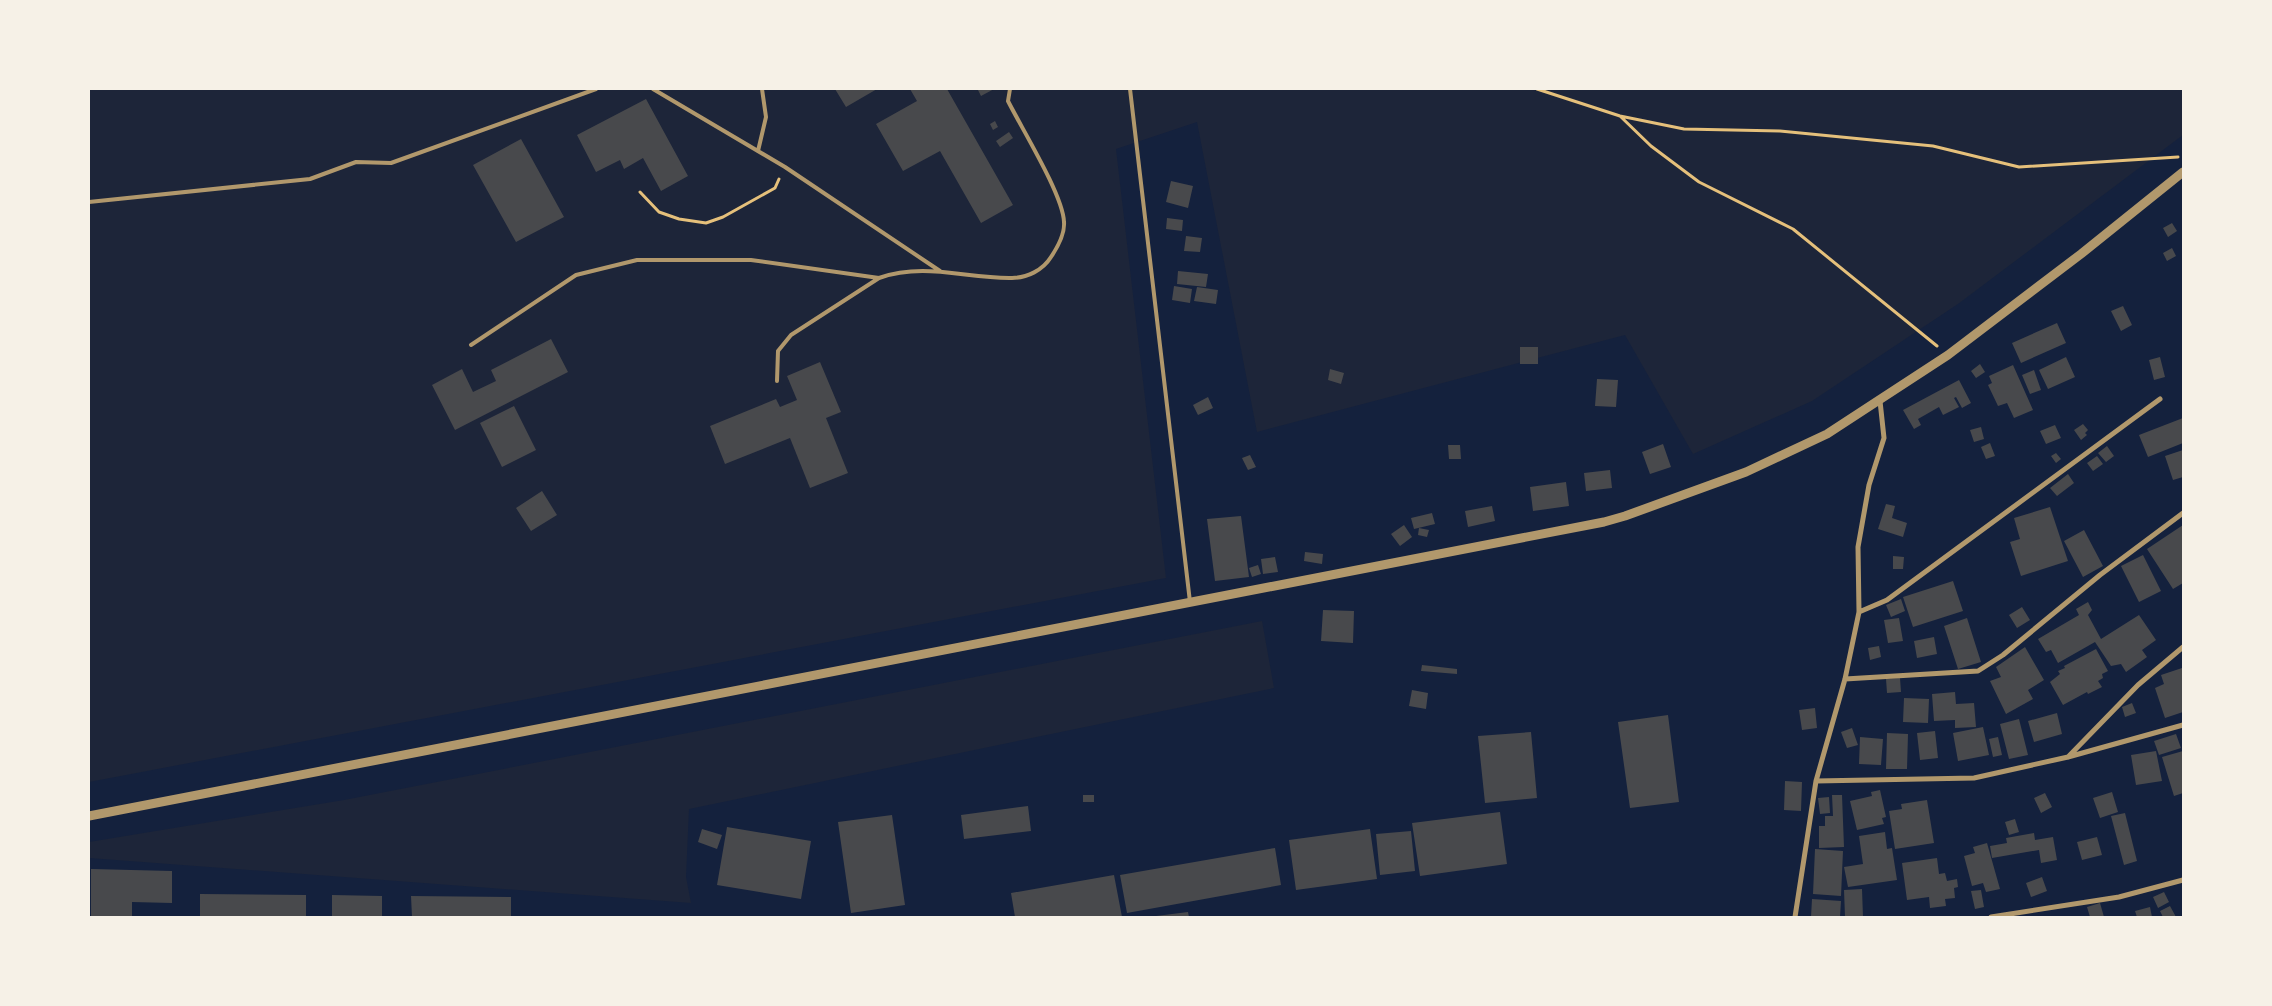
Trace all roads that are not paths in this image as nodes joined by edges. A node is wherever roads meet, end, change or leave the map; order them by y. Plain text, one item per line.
1 (596, 89) edge
2 (653, 89) edge
3 (762, 89) edge
4 (1010, 89) edge
5 (1130, 89) edge
6 (758, 151) junction
7 (2183, 172) edge
8 (89, 202) edge
9 (940, 270) junction
10 (879, 278) junction
11 (471, 345) dead end
12 (777, 381) dead end
13 (2160, 399) dead end
14 (1880, 401) junction
15 (2183, 512) edge
16 (1190, 602) junction
17 (1859, 612) junction
18 (2183, 647) edge
19 (1845, 679) junction
20 (2183, 725) edge
21 (2068, 757) junction
22 (1816, 781) junction
23 (89, 816) edge
24 (2183, 880) edge
25 (1795, 917) edge
26 (1991, 917) edge

1 - 8 lane
2 - 6 lane
3 - 6 lane
4 - 9 lane
5 - 16 lane
6 - 9 lane
7 - 14 street
9 - 10 lane
10 - 11 lane
10 - 12 lane
13 - 17 street
14 - 16 street
14 - 17 street
15 - 19 street
16 - 23 street
17 - 19 street
18 - 21 street
19 - 22 street
20 - 21 street
21 - 22 street
22 - 25 street
24 - 26 street

